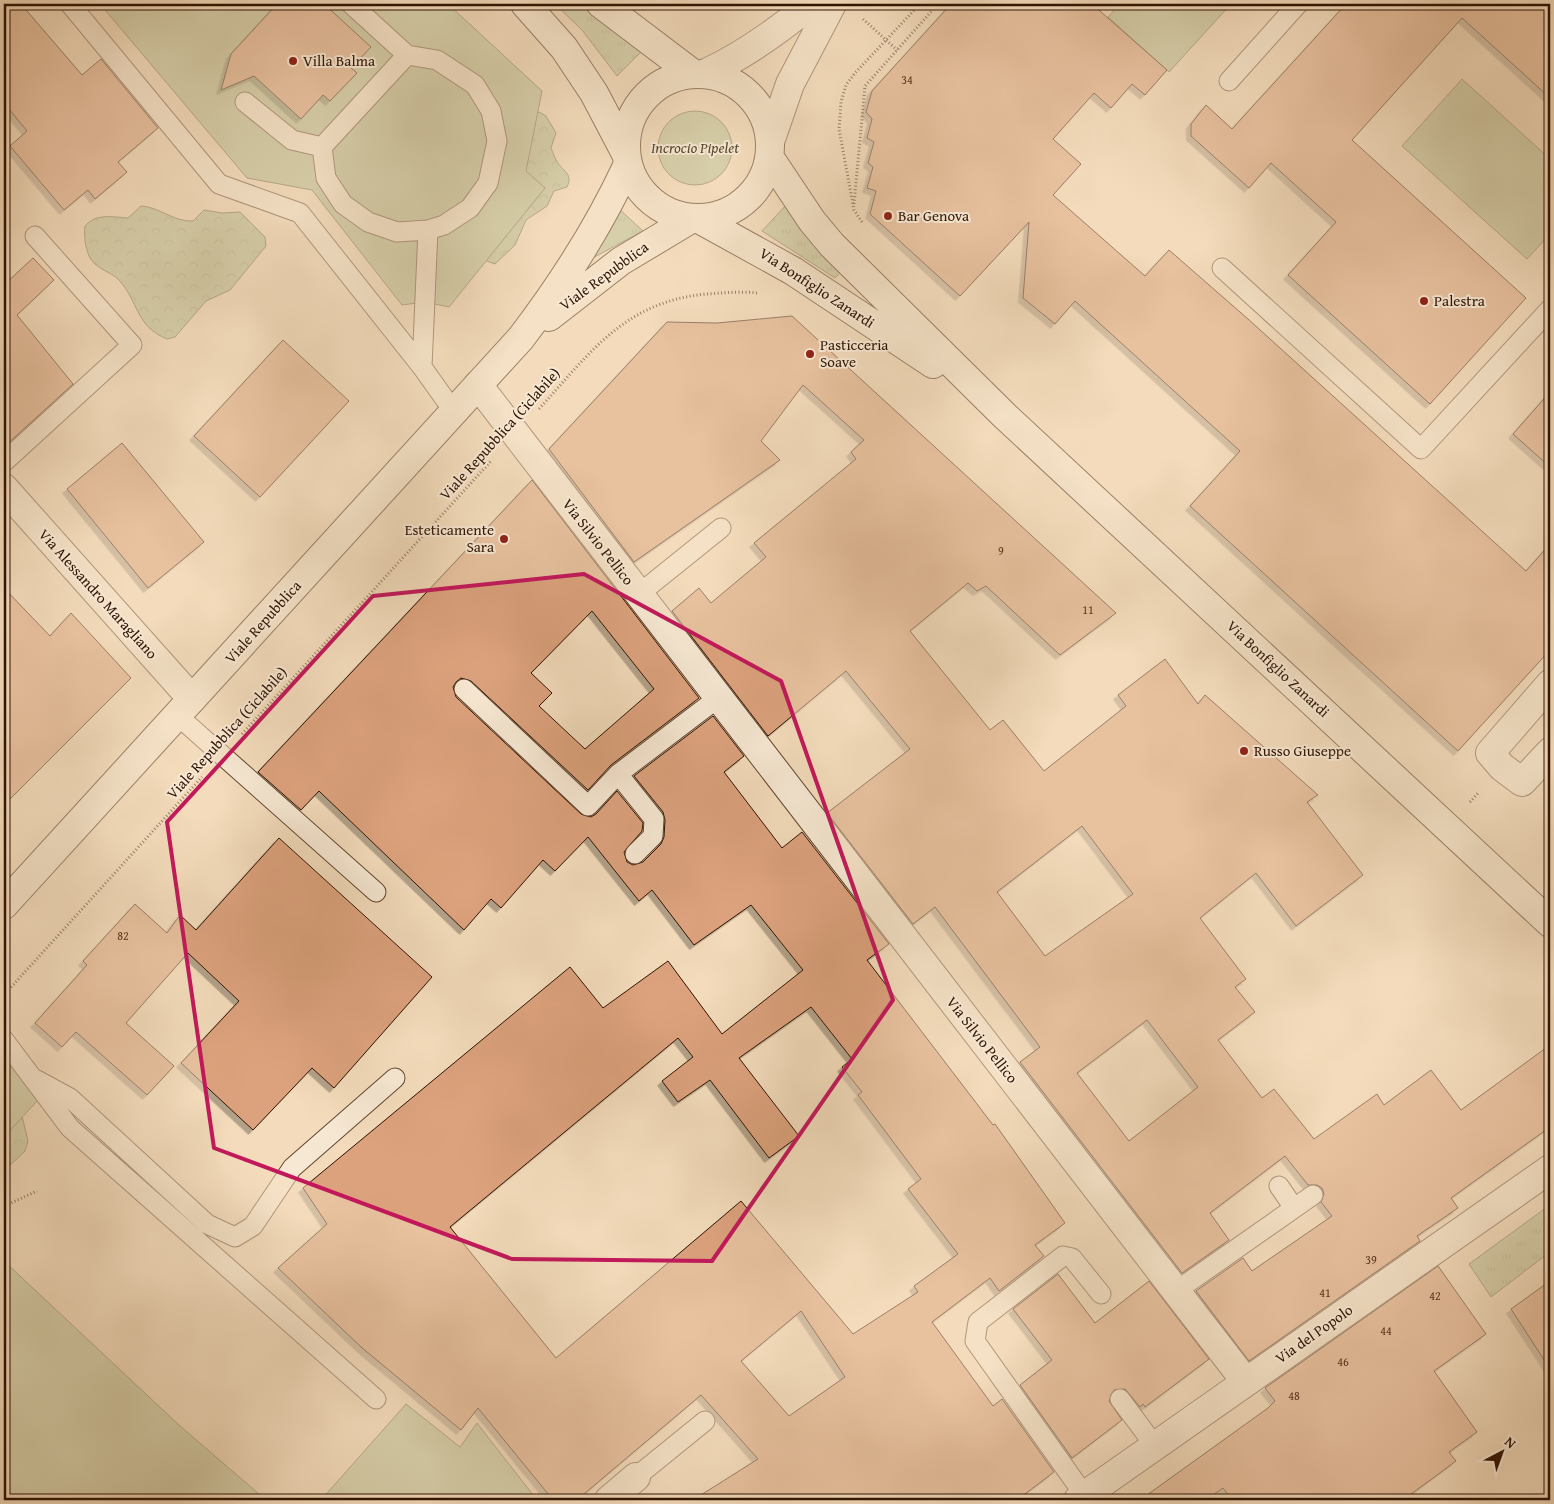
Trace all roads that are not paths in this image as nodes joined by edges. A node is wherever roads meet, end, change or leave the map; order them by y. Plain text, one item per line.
1 (70, 4) edge
2 (351, 4) edge
3 (525, 4) edge
4 (601, 4) edge
5 (811, 4) edge
6 (832, 4) edge
7 (1298, 4) edge
8 (407, 55) junction
9 (699, 73) junction
10 (1229, 81) dead end
11 (245, 102) dead end
12 (322, 146) junction
13 (770, 148) junction
14 (627, 158) junction
15 (695, 219) junction
16 (428, 230) junction
17 (35, 236) dead end
18 (1222, 268) dead end
19 (1550, 309) edge
20 (522, 338) junction
21 (422, 366) junction
22 (478, 385) junction
23 (454, 412) junction
24 (1005, 416) junction
25 (4, 462) edge
26 (4, 488) edge
27 (721, 528) dead end
28 (639, 594) junction
29 (1550, 684) edge
30 (464, 689) dead end
31 (718, 698) junction
32 (184, 707) junction
33 (1550, 752) edge
34 (618, 774) junction
35 (635, 854) dead end
36 (376, 892) dead end
37 (4, 905) edge
38 (1550, 923) edge
39 (4, 1040) edge
40 (31, 1077) junction
41 (395, 1078) dead end
42 (1550, 1168) edge
43 (1279, 1186) dead end
44 (1313, 1195) dead end
45 (1294, 1208) junction
46 (1176, 1291) junction
47 (1101, 1294) dead end
48 (1246, 1382) junction
49 (376, 1398) dead end
50 (1120, 1399) dead end
51 (705, 1421) dead end
52 (1155, 1446) junction
53 (636, 1476) joint
54 (1082, 1498) edge
55 (609, 1500) edge

1 - 21 lane
2 - 8 lane
3 - 14 main road
4 - 9 main road
5 - 9 main road
6 - 13 main road
7 - 10 lane
8 - 12 lane
8 - 16 lane
9 - 13 main road, Via Bonfiglio Zanardi
9 - 14 main road, Via Bonfiglio Zanardi
11 - 12 lane
12 - 16 lane
13 - 15 main road, Via Bonfiglio Zanardi
13 - 24 main road, Via Bonfiglio Zanardi
14 - 15 main road, Via Bonfiglio Zanardi
14 - 20 main road, Viale Repubblica
15 - 20 main road, Viale Repubblica
15 - 24 main road, Via Bonfiglio Zanardi
16 - 21 lane
17 - 25 lane
18 - 19 lane
20 - 22 main road, Viale Repubblica
21 - 23 lane
22 - 23 main road, Viale Repubblica
22 - 28 main road, Via Silvio Pellico
23 - 32 main road, Viale Repubblica
24 - 38 main road, Via Bonfiglio Zanardi
26 - 32 main road, Via Alessandro Maragliano
27 - 28 lane
28 - 31 main road, Via Silvio Pellico
29 - 33 main road
30 - 34 lane
31 - 34 lane
31 - 46 main road, Via Silvio Pellico
32 - 36 lane
32 - 37 main road, Viale Repubblica
34 - 35 lane
39 - 40 lane
40 - 41 lane
40 - 49 lane
42 - 48 main road, Via del Popolo
43 - 45 lane
44 - 45 lane
45 - 46 lane
46 - 48 main road, Via Silvio Pellico
47 - 54 lane
48 - 52 main road, Via del Popolo
50 - 52 lane
51 - 53 lane
52 - 54 main road, Via del Popolo
53 - 55 main road

